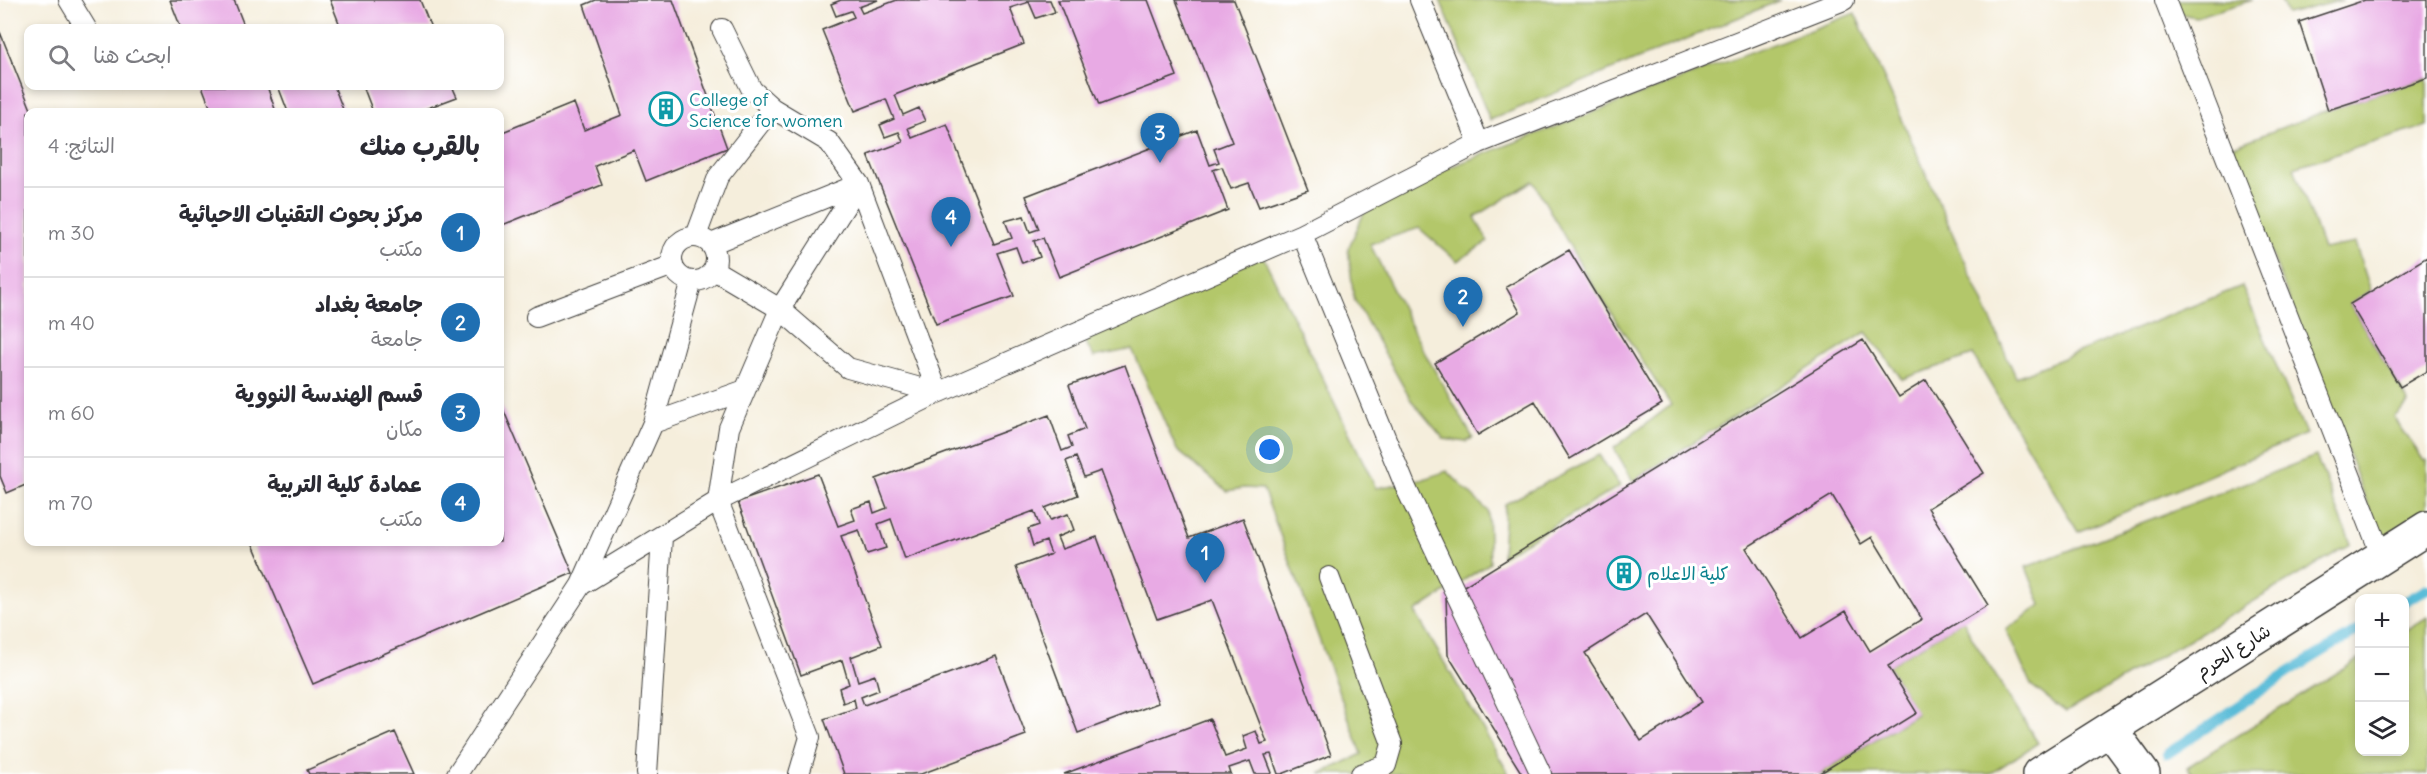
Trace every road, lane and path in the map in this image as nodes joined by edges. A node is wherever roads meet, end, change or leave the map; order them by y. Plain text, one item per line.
1 (69, 0) edge
2 (1420, 0) edge
3 (1844, 0) edge
4 (2165, 0) edge
5 (84, 24) edge
6 (722, 29) dead end
7 (772, 108) junction
8 (1479, 143) junction
9 (859, 184) junction
10 (1302, 234) junction
11 (704, 240) junction
12 (673, 265) junction
13 (714, 270) junction
14 (692, 281) junction
15 (780, 309) junction
16 (536, 317) dead end
17 (745, 390) junction
18 (938, 393) junction
19 (653, 423) junction
20 (718, 501) junction
21 (2427, 528) edge
22 (662, 537) junction
23 (2382, 557) junction
24 (1329, 577) dead end
25 (581, 585) junction
26 (2110, 729) junction
27 (457, 774) edge
28 (647, 774) edge
29 (799, 774) edge
30 (1361, 774) edge
31 (1541, 774) edge
32 (2039, 774) edge
33 (2143, 774) edge

1 - 5 lane
2 - 8 lane
3 - 8 lane
4 - 23 lane
6 - 7 lane
7 - 9 lane
7 - 11 lane
8 - 10 lane
9 - 11 lane
9 - 15 lane
9 - 18 lane
10 - 18 lane
10 - 31 lane
11 - 12 lane
11 - 13 lane
12 - 14 lane
12 - 16 lane
13 - 14 lane
13 - 15 lane
14 - 19 lane
15 - 17 lane
15 - 18 lane
17 - 19 lane
17 - 20 lane
18 - 20 lane
19 - 25 lane
20 - 22 lane
20 - 29 lane
21 - 23 street, شارع الحرم
22 - 25 lane
22 - 28 lane
23 - 26 street, شارع الحرم
24 - 30 lane
25 - 27 lane
26 - 32 street, شارع الحرم
26 - 33 street

